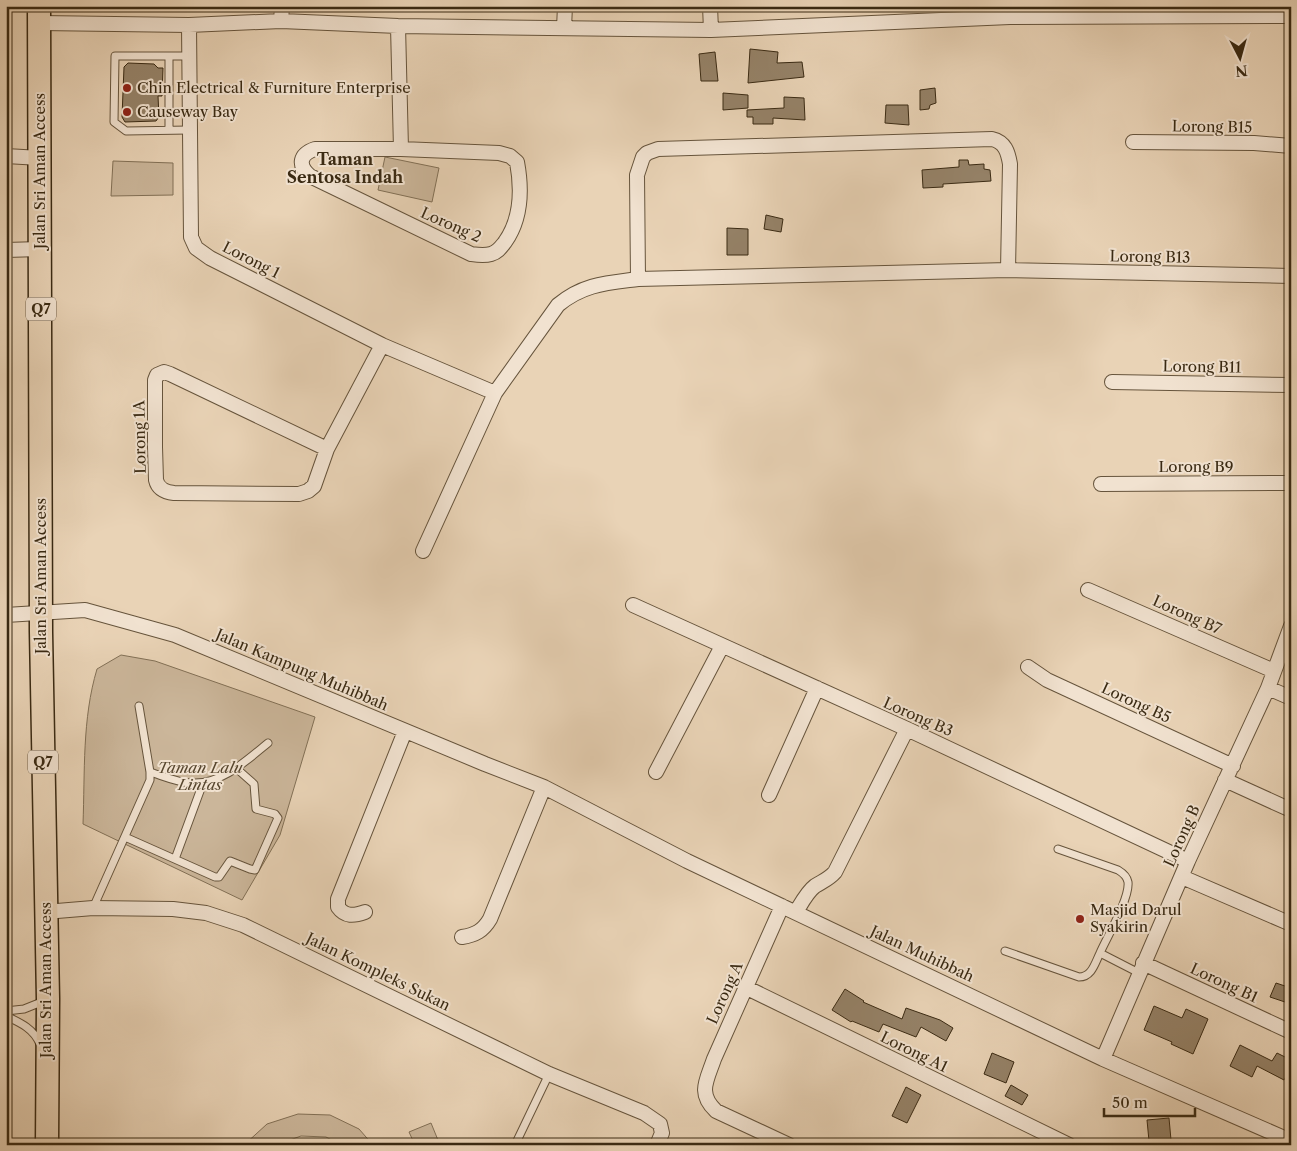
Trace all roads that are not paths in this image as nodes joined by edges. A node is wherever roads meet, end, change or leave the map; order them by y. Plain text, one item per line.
1 (282, 6) edge
2 (564, 6) edge
3 (710, 6) edge
4 (1010, 12) edge
5 (39, 15) edge
6 (1291, 16) edge
7 (281, 21) junction
8 (189, 25) junction
9 (398, 26) junction
10 (564, 28) junction
11 (711, 30) junction
12 (169, 56) junction
13 (189, 56) junction
14 (169, 130) junction
15 (190, 130) junction
16 (1133, 142) dead end
17 (1291, 146) edge
18 (401, 149) junction
19 (6, 156) edge
20 (40, 158) junction
21 (40, 249) junction
22 (6, 250) edge
23 (1008, 270) junction
24 (1291, 276) edge
25 (638, 278) junction
26 (382, 345) junction
27 (1112, 382) dead end
28 (1291, 385) edge
29 (495, 393) junction
30 (327, 448) junction
31 (1291, 483) edge
32 (1101, 484) dead end
33 (423, 551) dead end
34 (1088, 590) dead end
35 (634, 606) dead end
36 (41, 612) junction
37 (6, 615) edge
38 (1291, 626) edge
39 (722, 646) junction
40 (1028, 667) dead end
41 (1274, 671) junction
42 (817, 688) junction
43 (1268, 688) junction
44 (1291, 698) edge
45 (139, 706) dead end
46 (907, 729) junction
47 (405, 731) junction
48 (268, 743) dead end
49 (1232, 766) junction
50 (236, 768) junction
51 (150, 772) junction
52 (656, 772) dead end
53 (1226, 780) junction
54 (203, 783) junction
55 (544, 787) junction
56 (769, 795) dead end
57 (1291, 810) edge
58 (125, 837) junction
59 (1058, 849) dead end
60 (175, 859) junction
61 (1188, 861) junction
62 (1182, 877) junction
63 (782, 906) junction
64 (94, 908) junction
65 (45, 912) junction
66 (365, 912) dead end
67 (796, 912) junction
68 (1291, 924) edge
69 (462, 937) dead end
70 (1005, 951) dead end
71 (1100, 953) junction
72 (1141, 968) junction
73 (745, 988) junction
74 (48, 999) junction
75 (6, 1011) edge
76 (6, 1016) edge
77 (1291, 1032) edge
78 (46, 1058) junction
79 (1103, 1059) junction
80 (549, 1074) junction
81 (1291, 1141) edge
82 (47, 1145) edge
83 (515, 1145) edge
84 (657, 1145) edge
85 (789, 1145) edge
86 (1068, 1145) edge

1 - 7 street
2 - 10 street
3 - 11 street
4 - 6 street
4 - 11 street
5 - 8 street
5 - 20 main road, Jalan Sri Aman Access / Q7
7 - 8 street
7 - 9 street
8 - 13 street, Lorong 1
9 - 10 street
9 - 18 street
10 - 11 street
12 - 13 lane
12 - 14 lane
12 - 14 lane
13 - 15 street, Lorong 1
14 - 15 lane
15 - 26 street, Lorong 1
16 - 17 street, Lorong B15
18 - 18 street, Lorong 2
19 - 20 street
20 - 21 main road, Jalan Sri Aman Access / Q7
21 - 22 street
21 - 36 main road, Jalan Sri Aman Access / Q7
23 - 24 street, Lorong B13
23 - 25 street, Lorong B13
23 - 25 street
25 - 29 street, Lorong B13
26 - 29 street, Lorong 1
26 - 30 street, Lorong 1A
27 - 28 street, Lorong B11
29 - 33 street, Lorong B13
30 - 30 street, Lorong 1A
31 - 32 street, Lorong B9
34 - 41 street, Lorong B7
35 - 39 street, Lorong B3
36 - 37 street, Jalan Kampung Muhibbah
36 - 47 street, Jalan Kampung Muhibbah
36 - 65 main road, Jalan Sri Aman Access / Q7
38 - 41 street, Lorong B
39 - 42 street, Lorong B3
39 - 52 street
40 - 49 street, Lorong B5
41 - 43 street, Lorong B
42 - 46 street, Lorong B3
42 - 56 street
43 - 44 street
43 - 49 street, Lorong B
45 - 51 lane
46 - 61 street, Lorong B3
46 - 67 street
47 - 55 street, Jalan Kampung Muhibbah
47 - 66 street
48 - 50 lane
49 - 53 street, Lorong B
50 - 54 lane
50 - 60 lane
51 - 54 lane
51 - 58 lane
53 - 57 street
53 - 61 street, Lorong B
54 - 60 lane
55 - 63 street, Jalan Muhibbah
55 - 69 street
58 - 60 lane
58 - 64 lane
59 - 71 lane
61 - 62 street, Lorong B
62 - 68 street
62 - 72 street, Lorong B
63 - 67 street, Jalan Muhibbah
63 - 73 street, Lorong A
64 - 65 street, Jalan Kompleks Sukan
64 - 80 street, Jalan Kompleks Sukan
65 - 74 main road, Jalan Sri Aman Access / Q7
67 - 79 street, Jalan Muhibbah
70 - 71 lane
71 - 72 lane
72 - 77 street, Lorong B1
72 - 79 street, Lorong B
73 - 85 street, Lorong A
73 - 86 street, Lorong A1
74 - 75 lane
74 - 78 main road, Jalan Sri Aman Access / Q7
76 - 78 lane
78 - 82 main road, Jalan Sri Aman Access / Q7
79 - 81 street, Jalan Muhibbah
80 - 83 lane
80 - 84 street, Jalan Kompleks Sukan

